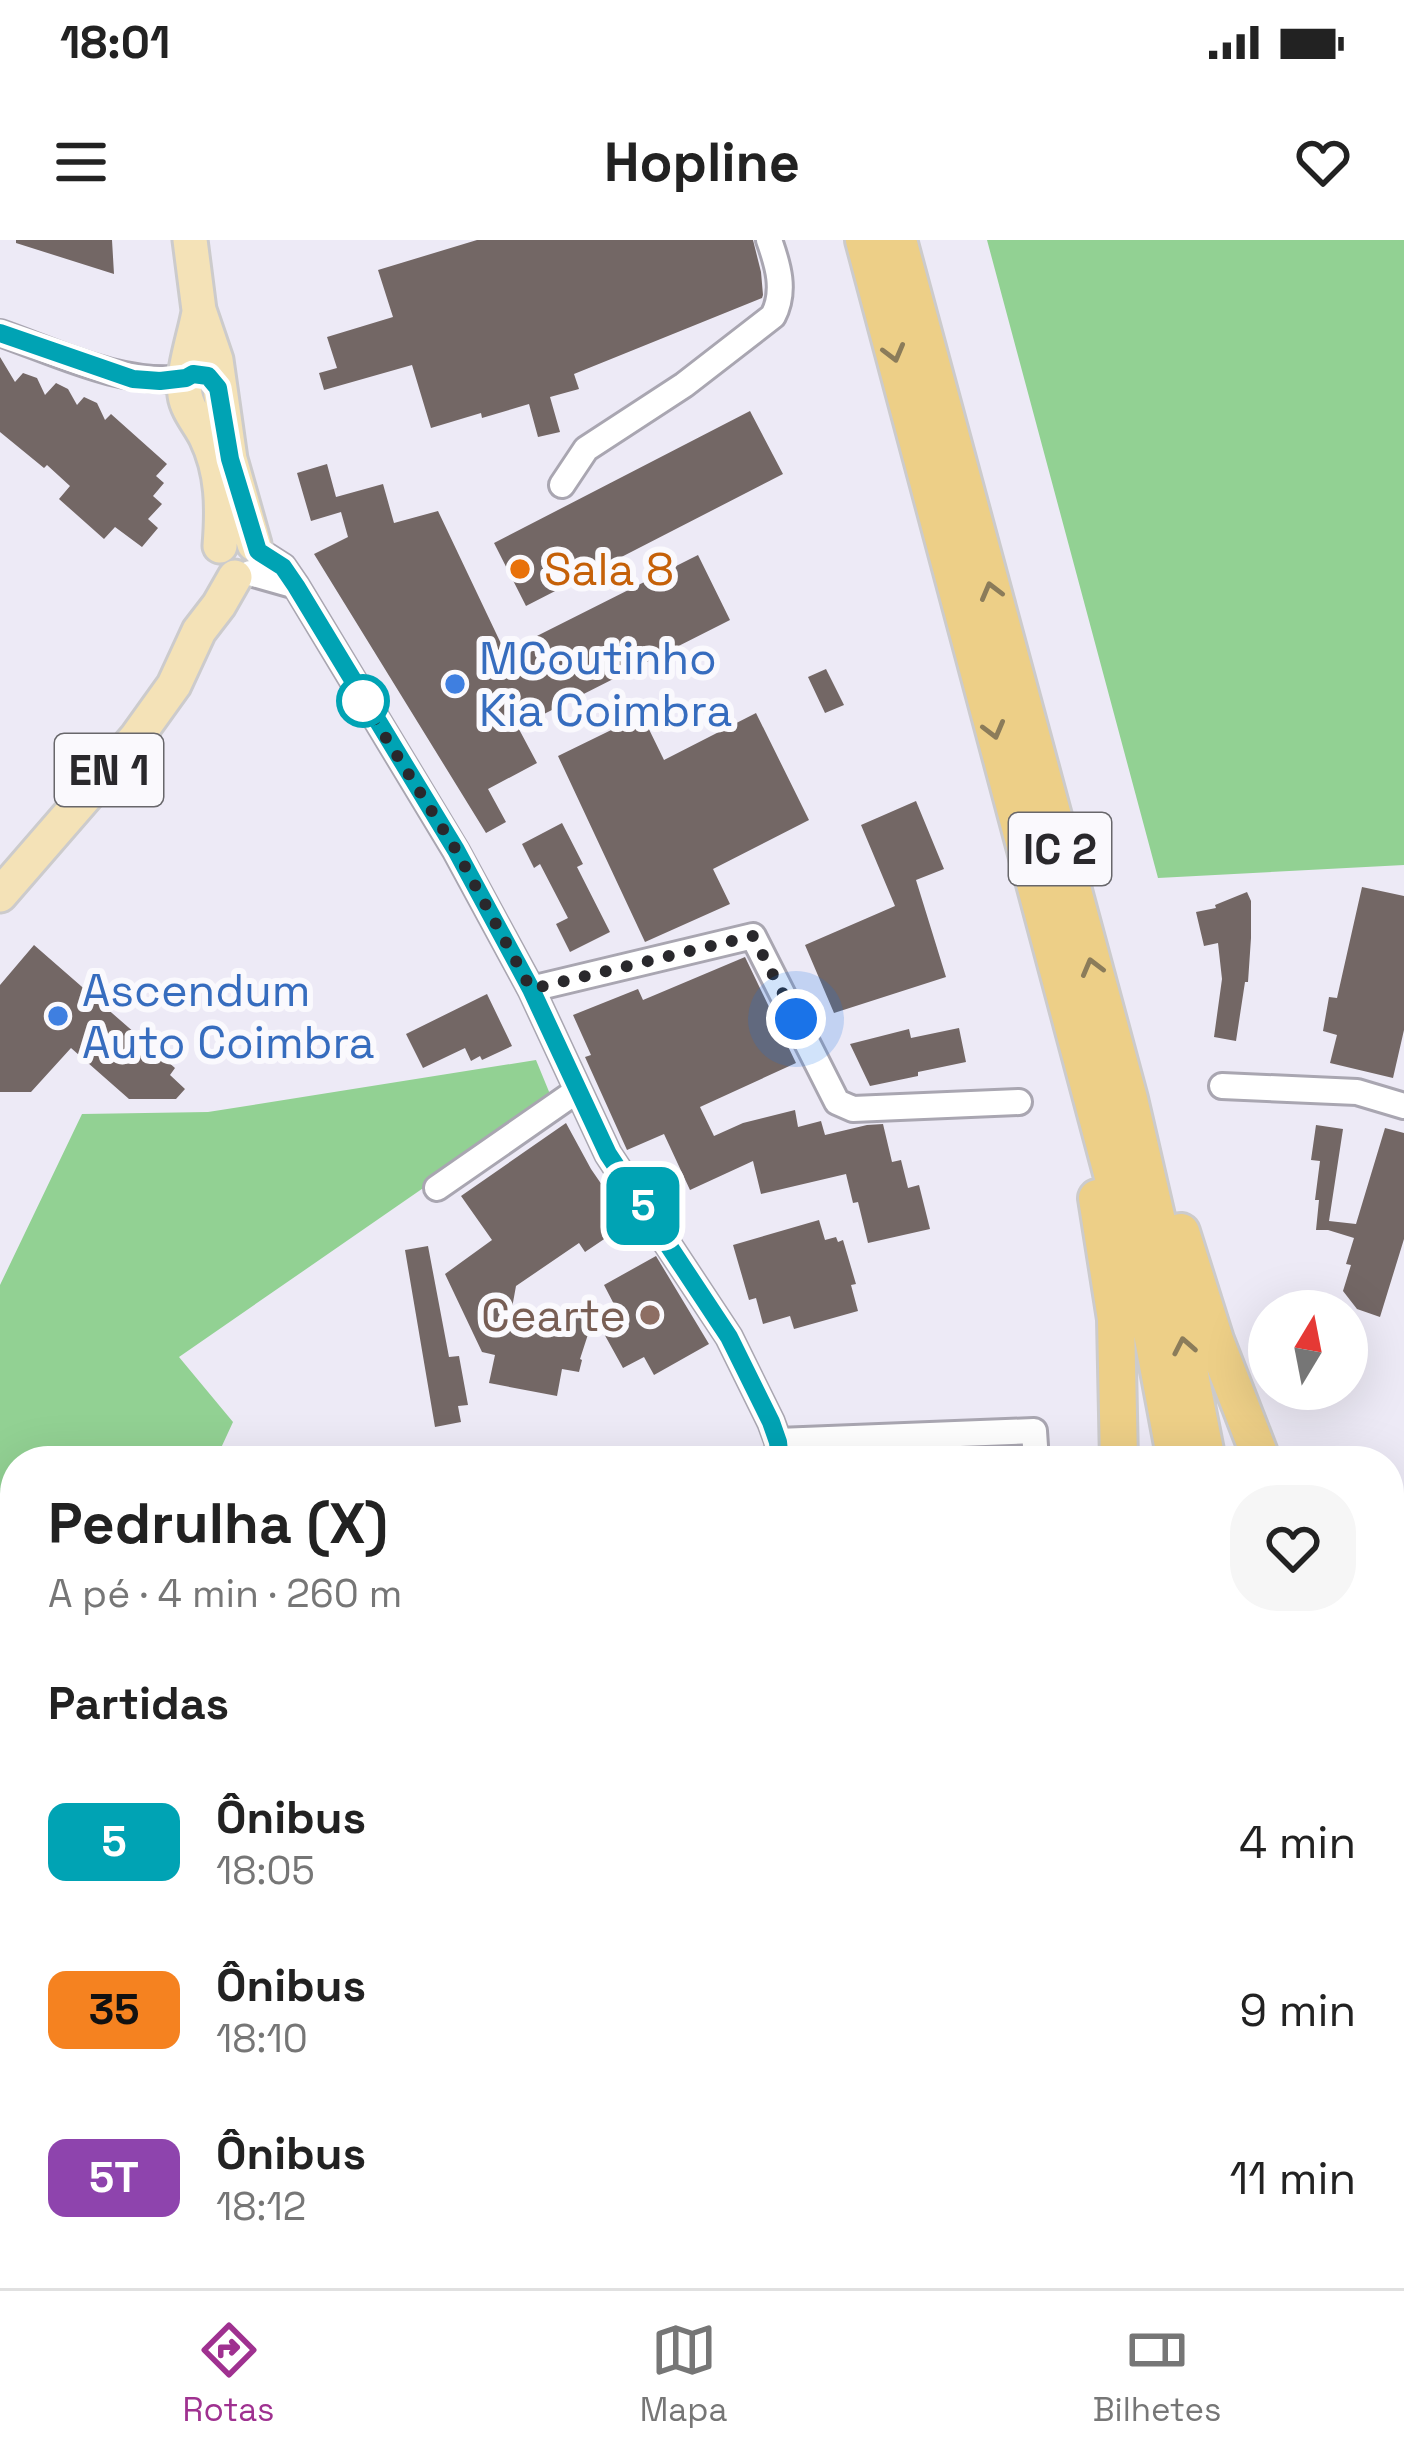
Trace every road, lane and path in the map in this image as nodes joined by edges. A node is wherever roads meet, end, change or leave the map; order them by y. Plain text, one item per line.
1 (190, 240) edge
2 (769, 240) edge
3 (864, 240) edge
4 (898, 240) edge
5 (0, 333) edge
6 (202, 383) junction
7 (562, 485) dead end
8 (239, 559) junction
9 (0, 894) edge
10 (531, 989) junction
11 (1088, 1081) junction
12 (1222, 1085) dead end
13 (578, 1090) junction
14 (1129, 1099) junction
15 (1019, 1102) dead end
16 (1404, 1106) edge
17 (437, 1188) dead end
18 (777, 1446) edge
19 (843, 1446) edge
20 (1035, 1446) edge
21 (1119, 1446) edge
22 (1173, 1446) edge
23 (1204, 1446) edge
24 (1256, 1446) edge

1 - 6 main road, EN 1
2 - 7 street
3 -> 11 highway, IC 2
14 -> 4 highway, IC 2
5 - 6 street
6 - 8 main road, EN 1
8 - 9 main road, EN 1
8 - 10 street
10 - 13 street
10 - 15 street
11 - 21 highway
11 - 22 highway, IC 2
12 - 16 street
13 - 17 street
13 - 18 street
23 -> 14 highway, IC 2
14 - 24 highway
19 - 20 street

